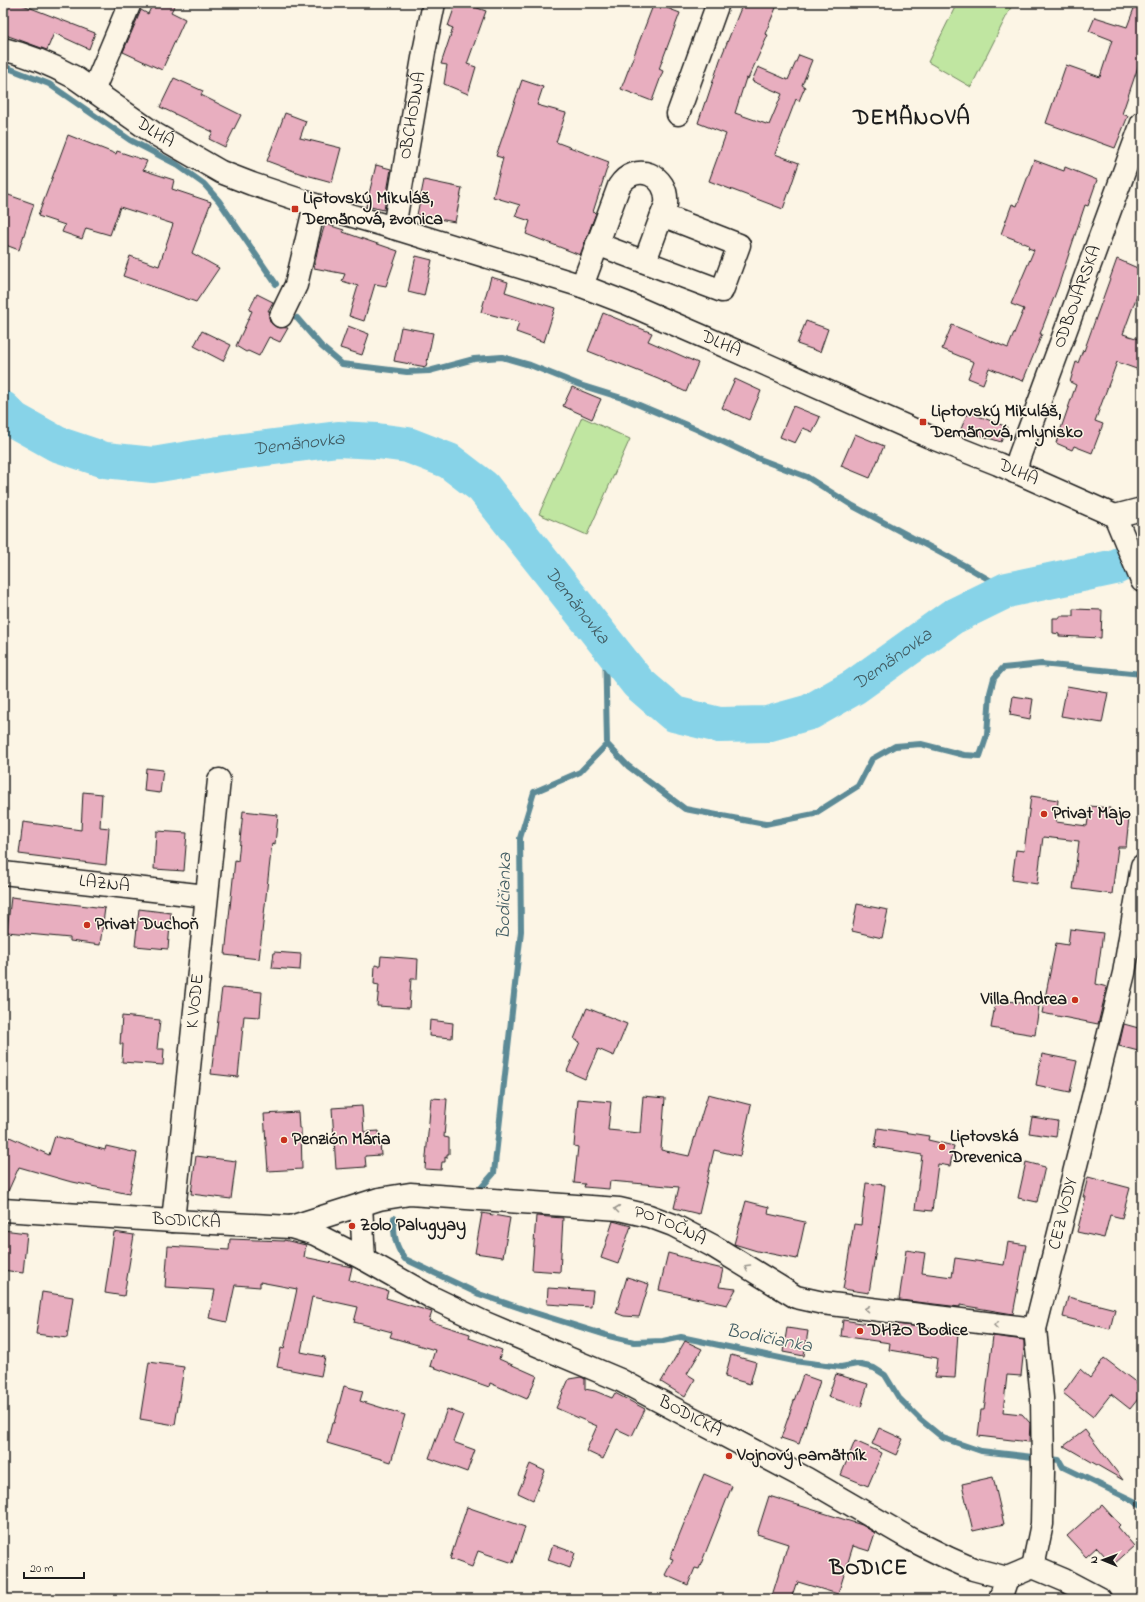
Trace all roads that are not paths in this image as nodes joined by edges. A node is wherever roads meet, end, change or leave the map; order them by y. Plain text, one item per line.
1 (130, 3) edge
2 (434, 3) edge
3 (718, 3) edge
4 (3, 49) edge
5 (93, 91) junction
6 (678, 114) dead end
7 (1142, 123) edge
8 (315, 205) junction
9 (662, 215) junction
10 (394, 228) junction
11 (597, 244) junction
12 (645, 261) junction
13 (582, 286) junction
14 (281, 316) dead end
15 (1015, 472) junction
16 (1142, 509) edge
17 (1115, 516) junction
18 (1142, 579) edge
19 (219, 780) dead end
20 (1142, 866) edge
21 (3, 873) edge
22 (206, 896) junction
23 (361, 1204) junction
24 (3, 1210) edge
25 (173, 1221) junction
26 (291, 1227) junction
27 (364, 1259) junction
28 (1035, 1329) junction
29 (1033, 1567) junction
30 (1007, 1578) junction
31 (1000, 1599) edge
32 (1100, 1599) edge

1 - 5 street
2 - 10 street, OBCHODNÁ
3 - 6 street
4 - 5 street, DLHÁ
5 - 8 street, DLHÁ
7 - 15 street, ODBOJÁRSKA
8 - 10 street, DLHÁ
8 - 14 street
9 - 11 street
9 - 12 street
9 - 12 street
10 - 13 street, DLHÁ
11 - 12 street
11 - 13 street
13 - 15 street, DLHÁ
15 - 17 street, DLHÁ
16 - 17 street
17 - 18 street
19 - 22 street, K VODE
20 - 28 street, CEZ VODY
21 - 22 street, LAZNÁ
22 - 25 street, K VODE
23 - 26 street, POTOČNÁ
23 - 27 street
28 -> 23 street, POTOČNÁ
24 - 25 street, BODICKÁ
25 - 26 street, BODICKÁ
26 - 27 street, BODICKÁ
27 - 30 street, BODICKÁ
28 - 29 street, CEZ VODY
29 - 30 street
29 - 32 street
30 - 31 street

